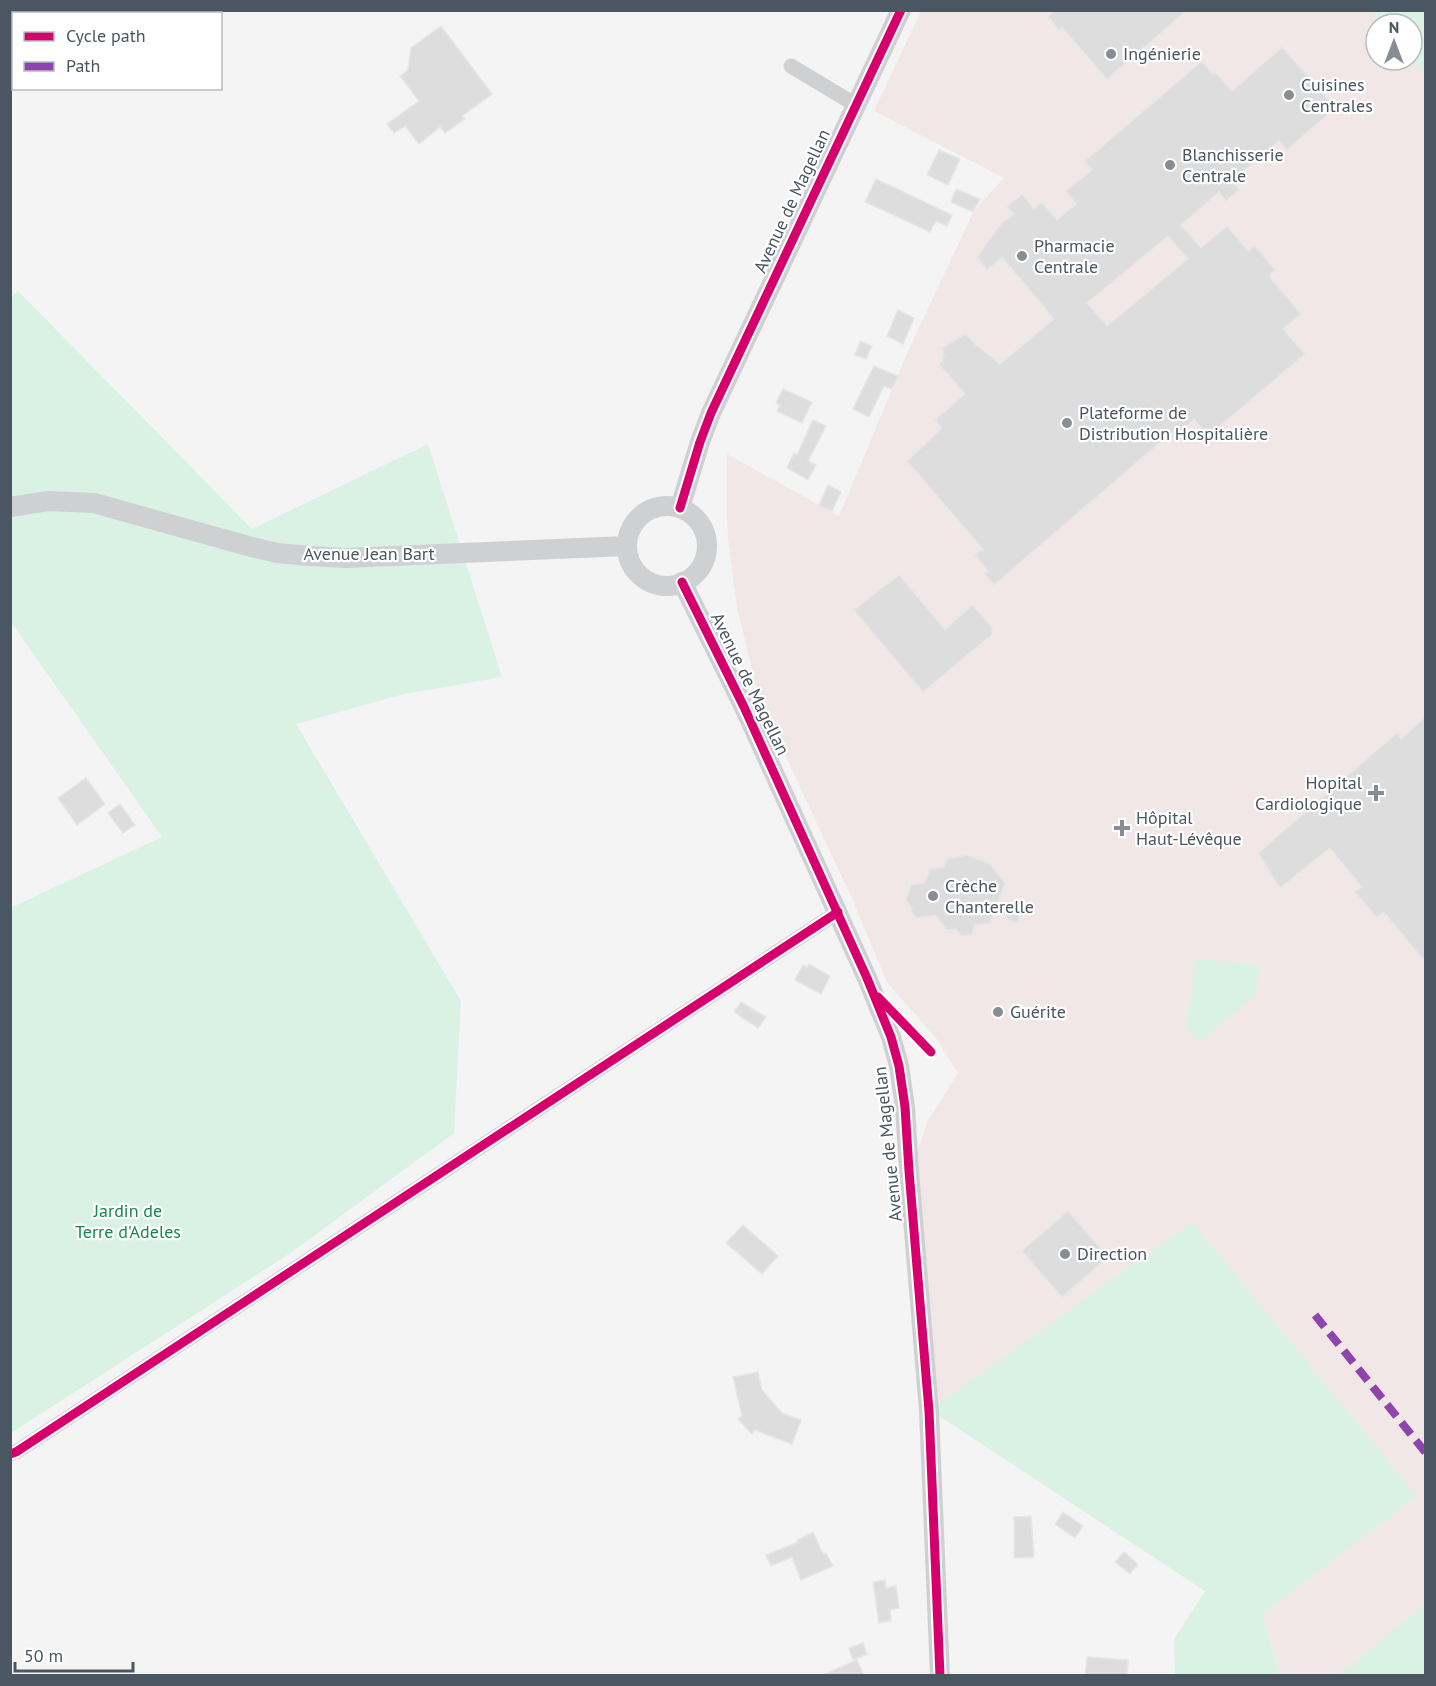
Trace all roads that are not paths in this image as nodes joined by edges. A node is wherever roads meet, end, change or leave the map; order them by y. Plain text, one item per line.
1 (901, 10) edge
2 (791, 66) dead end
3 (856, 105) junction
4 (10, 507) edge
5 (680, 508) junction
6 (627, 546) junction
7 (682, 582) junction
8 (838, 912) junction
9 (10, 1454) edge
10 (940, 1676) edge

1 - 3 street, Avenue de Magellan
2 - 3 street
3 - 5 street, Avenue de Magellan
4 - 6 street, Avenue Jean Bart
5 - 6 street
5 - 7 street
6 - 7 street
7 - 8 street, Avenue de Magellan
8 - 9 street
8 - 10 street, Avenue de Magellan

